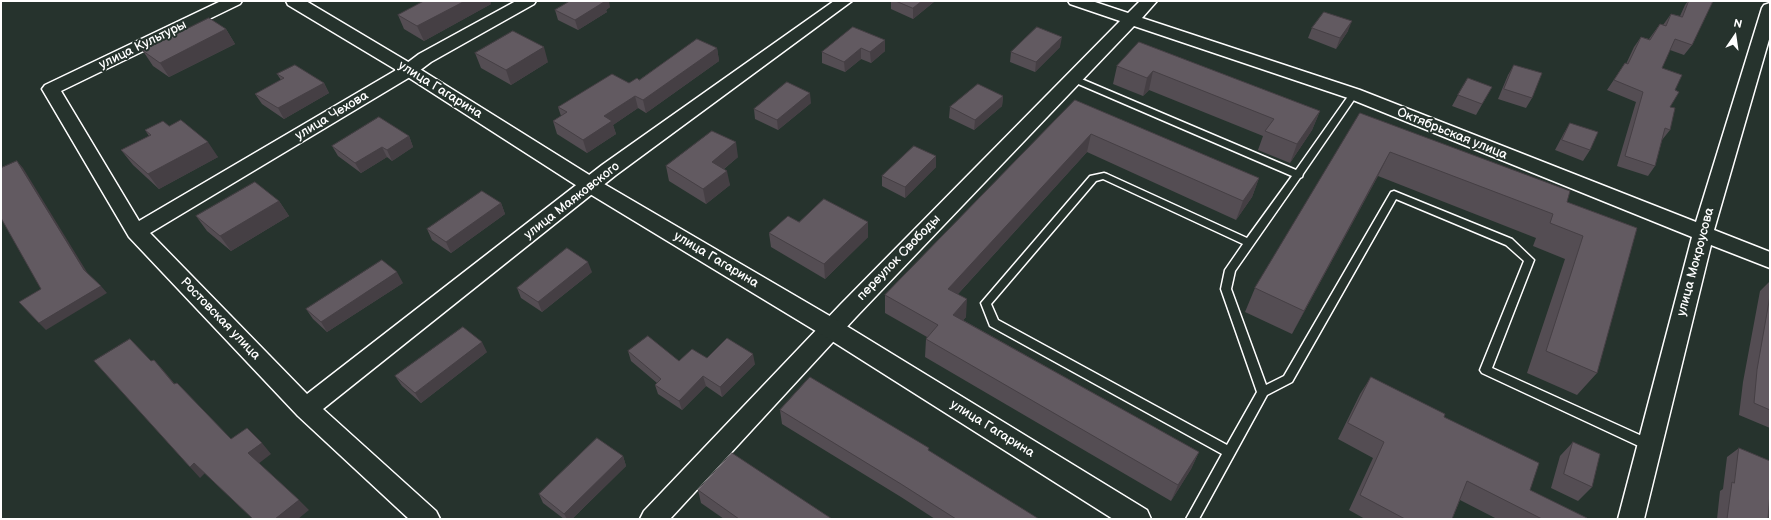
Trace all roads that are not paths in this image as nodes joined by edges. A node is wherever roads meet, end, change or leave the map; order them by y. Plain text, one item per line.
1 (234, 1) edge
2 (294, 1) edge
3 (528, 1) edge
4 (844, 1) edge
5 (1076, 1) edge
6 (1149, 1) edge
7 (1770, 8) edge
8 (1130, 20) junction
9 (409, 70) junction
10 (1072, 78) junction
11 (51, 89) joint
12 (1354, 94) junction
13 (1298, 175) junction
14 (592, 186) junction
15 (136, 232) junction
16 (1703, 234) junction
17 (1249, 243) junction
18 (1770, 260) edge
19 (832, 329) junction
20 (1263, 392) junction
21 (306, 409) junction
22 (1649, 445) junction
23 (1230, 453) junction
24 (427, 519) edge
25 (653, 519) edge
26 (1137, 519) edge
27 (1192, 519) edge
28 (1631, 519) edge

1 - 11 street, улица Культуры
2 - 9 main road, улица Гагарина
3 - 9 street, улица Чехова
4 - 14 street, улица Маяковского
5 - 8 street, Октябрьская улица
6 - 8 street, переулок Свободы
7 - 16 street, улица Мокроусова
8 - 10 street, переулок Свободы
8 - 12 street, Октябрьская улица
9 - 14 main road, улица Гагарина
9 - 15 street, улица Чехова
10 - 13 lane
10 - 19 street, переулок Свободы
11 - 15 street, Ростовская улица
12 - 13 lane
12 - 16 street, Октябрьская улица
13 - 17 lane
14 - 19 main road, улица Гагарина
14 - 21 street, улица Маяковского
15 - 21 street, Ростовская улица
16 - 18 street, Октябрьская улица
16 - 22 street, улица Мокроусова
17 - 20 lane
17 - 23 lane
19 - 25 street, переулок Свободы
19 - 26 main road, улица Гагарина
20 - 22 lane
20 - 23 lane
21 - 24 street, Ростовская улица
22 - 28 street, улица Мокроусова
23 - 27 lane

